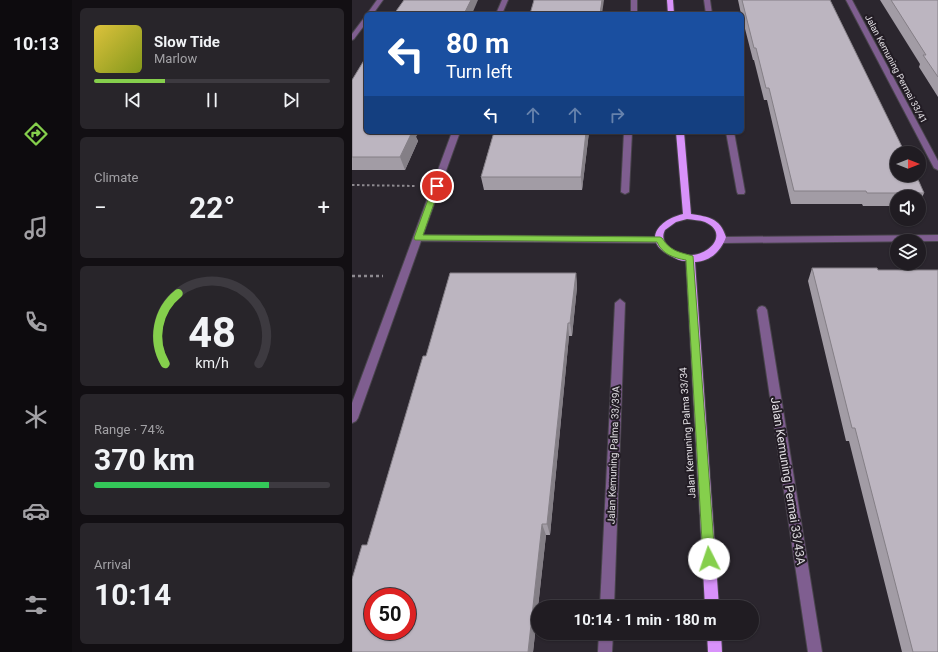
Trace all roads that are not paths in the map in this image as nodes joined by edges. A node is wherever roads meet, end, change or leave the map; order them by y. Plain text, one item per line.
1 (380, 0) edge
2 (504, 0) edge
3 (634, 0) edge
4 (670, 0) edge
5 (707, 0) edge
6 (849, 0) edge
7 (371, 12) edge
8 (500, 12) edge
9 (634, 12) edge
10 (671, 12) edge
11 (709, 12) edge
12 (364, 22) edge
13 (352, 38) edge
14 (455, 134) edge
15 (628, 134) edge
16 (680, 134) edge
17 (730, 134) edge
18 (938, 168) edge
19 (625, 192) dead end
20 (741, 192) dead end
21 (687, 216) junction
22 (418, 238) junction
23 (938, 238) edge
24 (660, 240) junction
25 (722, 240) junction
26 (690, 258) junction
27 (620, 303) dead end
28 (762, 310) dead end
29 (352, 418) edge
30 (607, 600) edge
31 (712, 600) edge
32 (606, 640) edge
33 (714, 640) edge
34 (605, 652) edge
35 (715, 652) edge
36 (815, 652) edge

1 - 7 street
2 - 8 street
3 - 9 street
4 - 10 main road
5 - 11 street
6 - 18 street, Jalan Kemuning Permai 33/41
12 - 13 street
14 - 22 street
15 - 19 street
16 - 21 main road
17 - 20 street
21 - 24 main road
21 - 25 main road
22 - 24 street
22 - 29 street
23 - 25 street
24 - 26 main road
25 - 26 main road
26 - 31 main road, Jalan Kemuning Palma 33/34
27 - 30 street, Jalan Kemuning Palma 33/39A
28 - 36 street, Jalan Kemuning Permai 33/43A
32 - 34 street
33 - 35 main road

